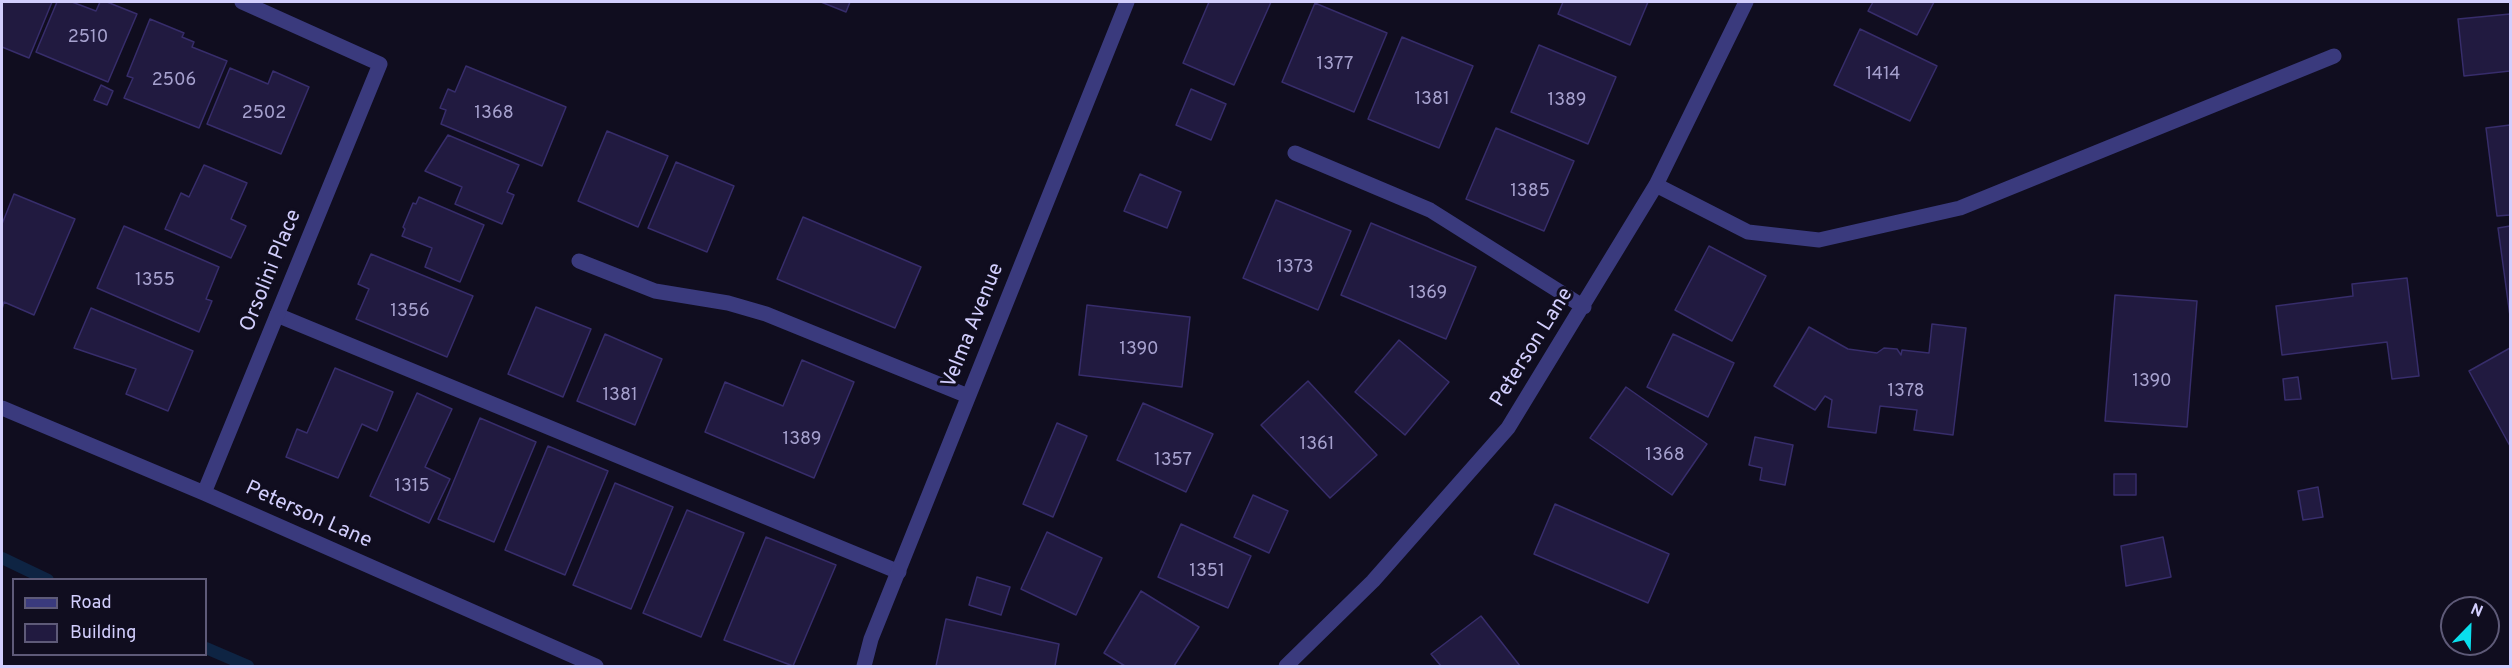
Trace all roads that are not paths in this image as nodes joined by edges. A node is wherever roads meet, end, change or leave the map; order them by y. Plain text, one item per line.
1 (242, 2) edge
2 (1126, 2) edge
3 (1746, 2) edge
4 (2334, 56) dead end
5 (1295, 153) dead end
6 (1656, 185) junction
7 (579, 261) dead end
8 (1584, 307) junction
9 (277, 315) junction
10 (968, 396) junction
11 (2, 408) edge
12 (204, 493) junction
13 (899, 572) junction
14 (596, 666) edge
15 (864, 666) edge
16 (1286, 666) edge

1 - 9 street, Orsolini Place
2 - 10 street, Velma Avenue
3 - 6 street, Peterson Lane
4 - 6 street
5 - 8 street
6 - 8 street, Peterson Lane
7 - 10 street
8 - 16 street, Peterson Lane
9 - 12 street, Orsolini Place
9 - 13 street
10 - 13 street, Velma Avenue
11 - 12 street, Peterson Lane
12 - 14 street, Peterson Lane
13 - 15 street, Velma Avenue

